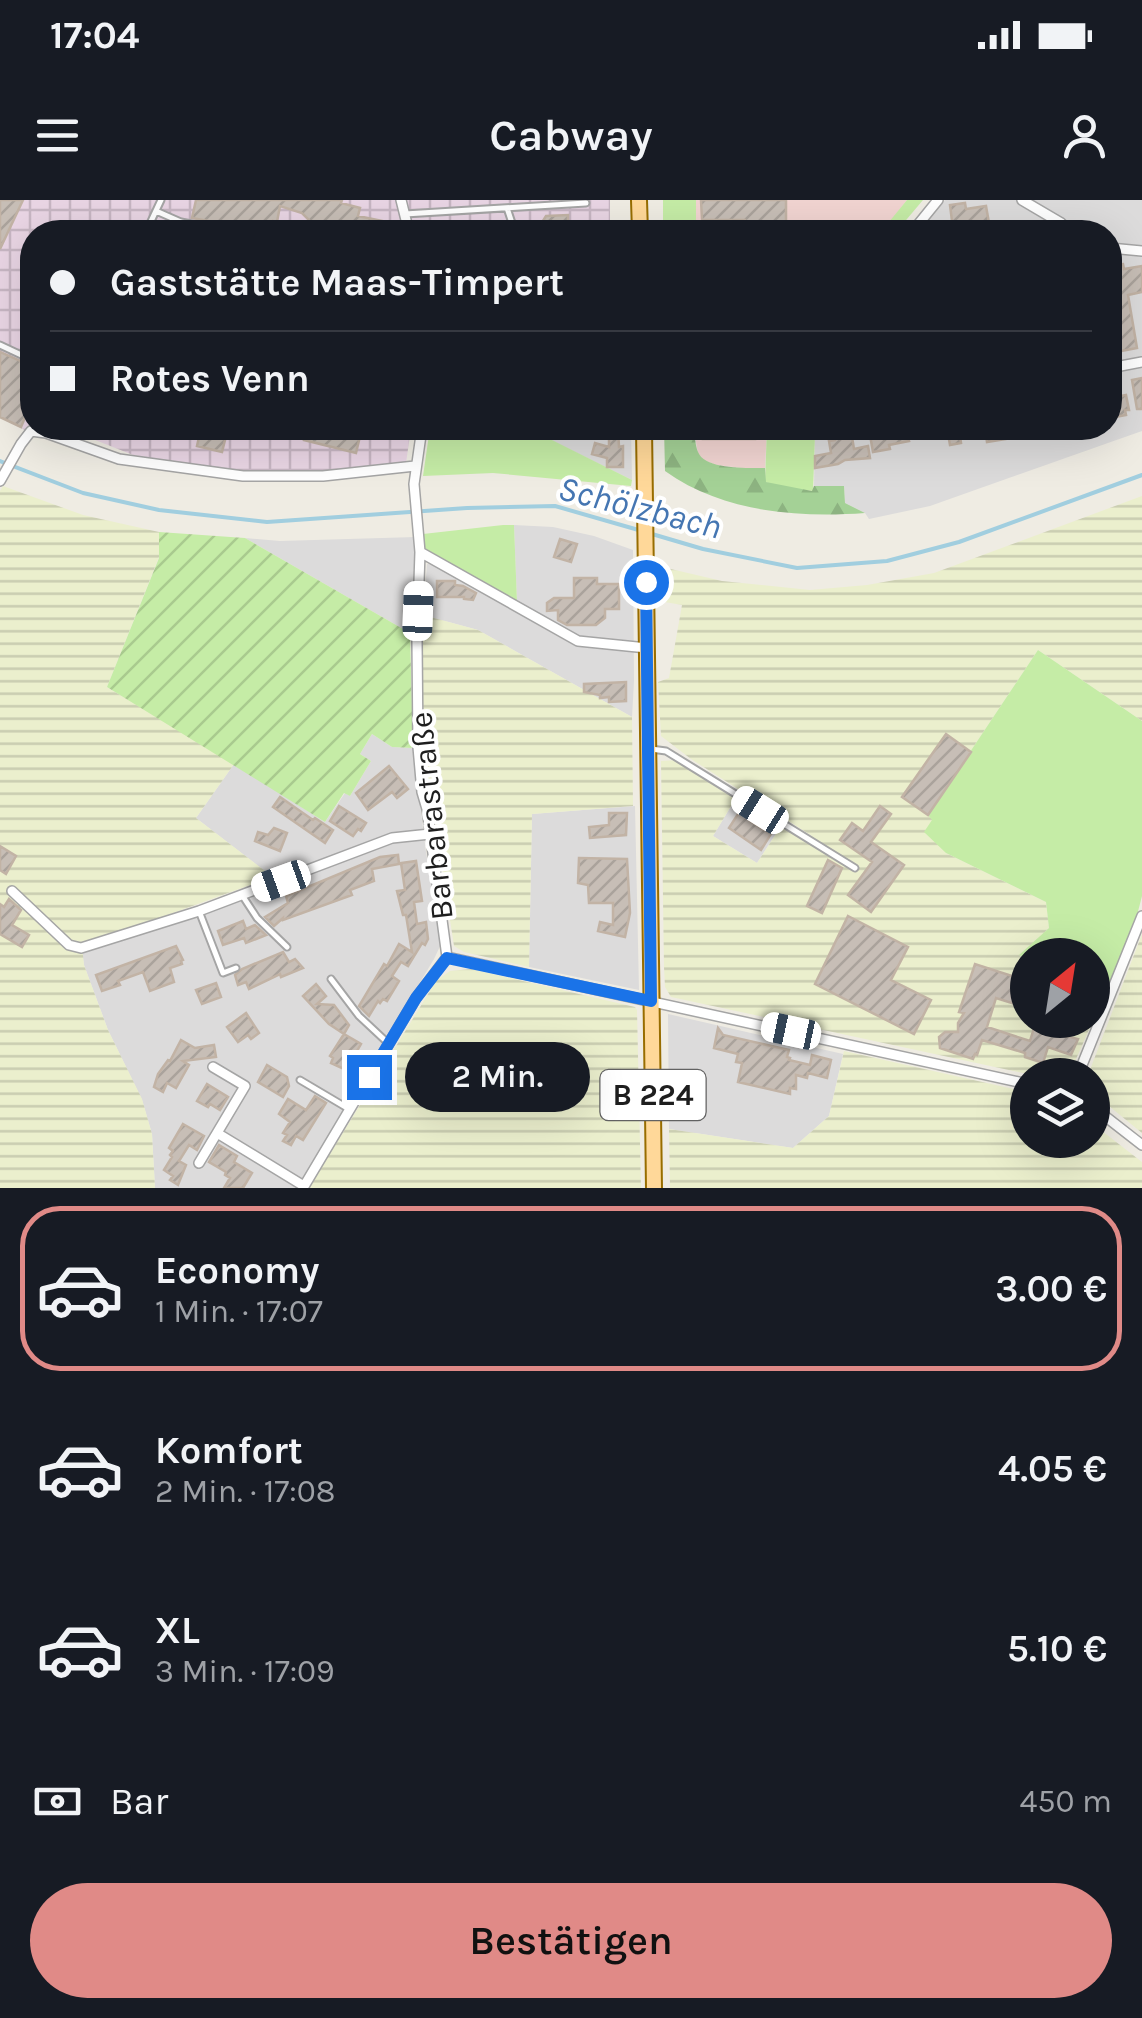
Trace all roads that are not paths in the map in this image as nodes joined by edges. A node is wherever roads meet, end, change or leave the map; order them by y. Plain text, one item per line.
1 (162, 200) edge
2 (401, 200) edge
3 (938, 200) edge
4 (1022, 200) edge
5 (586, 203) dead end
6 (508, 208) junction
7 (156, 211) junction
8 (405, 214) junction
9 (152, 220) edge
10 (176, 220) edge
11 (406, 220) edge
12 (511, 220) edge
13 (922, 220) edge
14 (1055, 220) edge
15 (25, 440) edge
16 (66, 440) edge
17 (420, 440) edge
18 (644, 440) edge
19 (415, 466) junction
20 (0, 482) edge
21 (420, 552) junction
22 (647, 648) junction
23 (648, 749) junction
24 (430, 834) junction
25 (854, 868) dead end
26 (12, 891) dead end
27 (242, 895) junction
28 (199, 912) junction
29 (1142, 916) edge
30 (287, 947) dead end
31 (447, 958) junction
32 (236, 968) dead end
33 (331, 978) dead end
34 (651, 1001) junction
35 (389, 1044) junction
36 (1085, 1058) edge
37 (213, 1067) dead end
38 (300, 1080) dead end
39 (1010, 1080) edge
40 (350, 1110) junction
41 (1110, 1120) edge
42 (217, 1133) junction
43 (1142, 1145) edge
44 (199, 1163) dead end
45 (303, 1187) edge
46 (654, 1188) edge

1 - 7 lane
2 - 8 street
3 - 13 street
4 - 14 street
5 - 6 lane
6 - 8 lane
6 - 12 lane
7 - 9 lane
7 - 10 lane
8 - 11 street
15 - 20 street
16 - 19 street
17 - 19 street, Barbarastraße
18 - 22 main road, B 224
19 - 21 street, Barbarastraße
21 - 22 street
21 - 24 street, Barbarastraße
22 - 23 main road, B 224
23 - 25 lane
23 - 34 main road, B 224
24 - 27 street
24 - 31 street, Barbarastraße
26 - 28 street
27 - 28 street
27 - 30 lane
28 - 32 lane
29 - 36 street
31 - 34 street, Barbarastraße
31 - 35 street
33 - 35 lane
34 - 39 street, Barbarastraße
34 - 46 main road, B 224
35 - 40 street
37 - 42 street
38 - 40 lane
40 - 45 street
41 - 43 street
42 - 44 street
42 - 45 street

